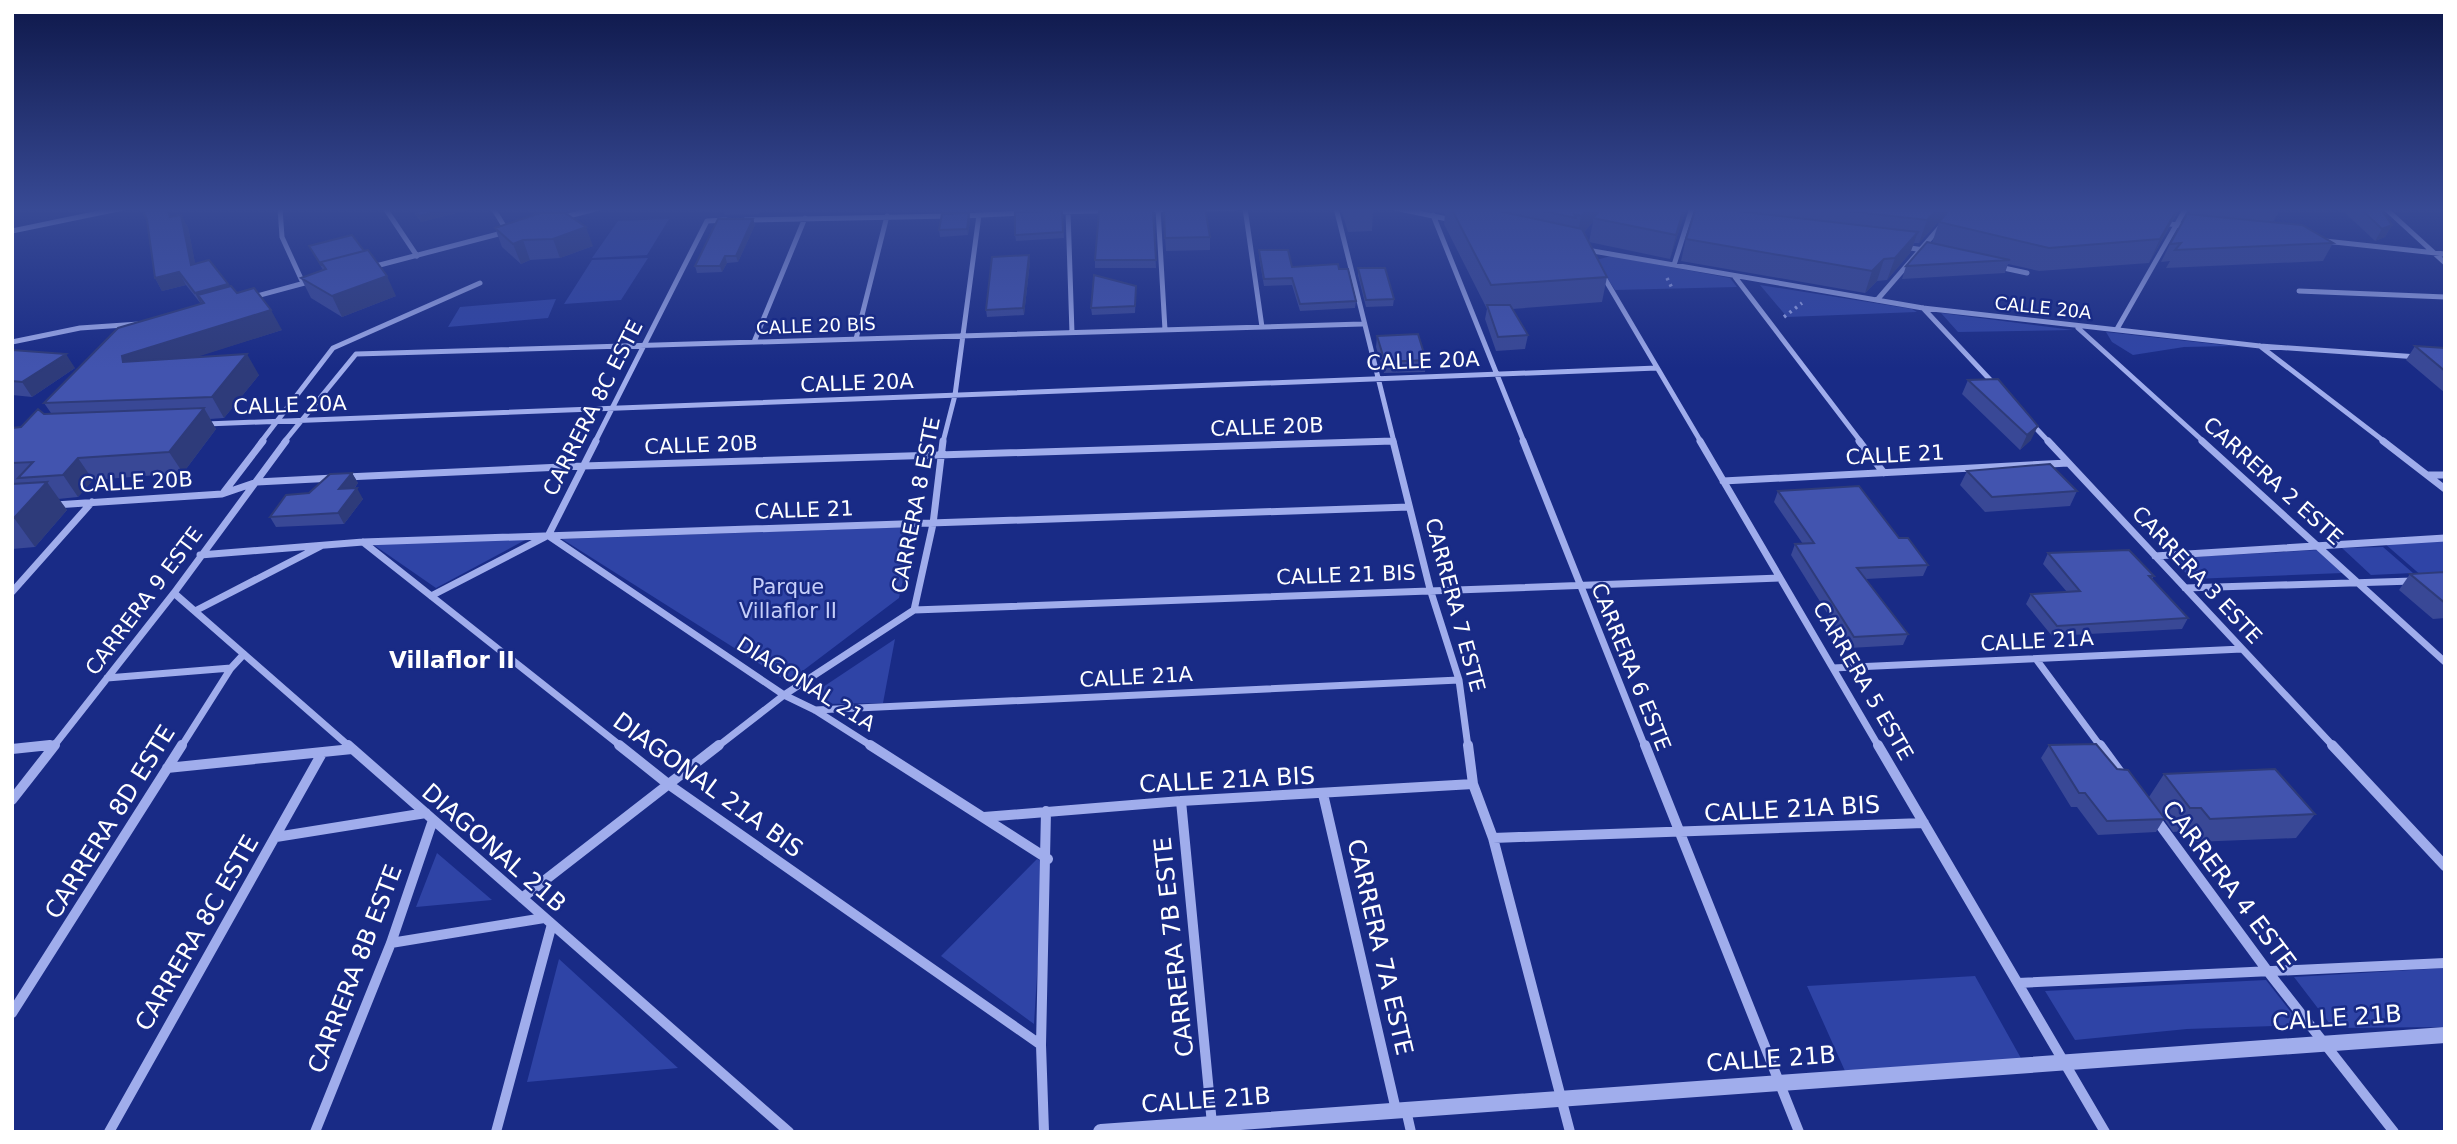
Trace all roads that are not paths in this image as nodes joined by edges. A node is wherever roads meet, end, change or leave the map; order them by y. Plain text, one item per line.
1 (293, 261) edge
2 (394, 261) edge
3 (686, 261) edge
4 (787, 261) edge
5 (876, 261) edge
6 (972, 261) edge
7 (1070, 261) edge
8 (1161, 261) edge
9 (1253, 261) edge
10 (1348, 261) edge
11 (1451, 261) edge
12 (1594, 261) edge
13 (1653, 261) edge
14 (1675, 261) edge
15 (1910, 261) edge
16 (2157, 261) edge
17 (1987, 264) edge
18 (1674, 265) junction
19 (366, 268) edge
20 (2027, 273) dead end
21 (1735, 277) junction
22 (316, 280) edge
23 (303, 283) junction
24 (480, 283) dead end
25 (2299, 291) dead end
26 (2445, 297) edge
27 (250, 298) edge
28 (1877, 300) junction
29 (1923, 308) junction
30 (149, 323) edge
31 (1362, 324) junction
32 (1262, 327) junction
33 (2078, 327) junction
34 (2117, 329) junction
35 (1165, 330) junction
36 (1072, 333) junction
37 (962, 336) junction
38 (856, 339) junction
39 (12, 342) edge
40 (754, 342) junction
41 (644, 346) junction
42 (2260, 346) junction
43 (2426, 357) edge
44 (1657, 368) junction
45 (1496, 374) junction
46 (1376, 379) junction
47 (955, 395) junction
48 (2005, 395) edge
49 (612, 408) junction
50 (2023, 415) edge
51 (279, 421) junction
52 (300, 421) junction
53 (196, 425) edge
54 (1393, 441) junction
55 (940, 454) junction
56 (2068, 463) junction
57 (583, 466) junction
58 (1884, 473) junction
59 (2428, 475) junction
60 (2445, 475) edge
61 (1723, 481) junction
62 (257, 482) junction
63 (2445, 489) edge
64 (222, 494) junction
65 (92, 502) junction
66 (52, 505) dead end
67 (1409, 507) junction
68 (933, 524) junction
69 (548, 536) junction
70 (2445, 538) edge
71 (363, 542) junction
72 (325, 544) junction
73 (2320, 546) junction
74 (200, 555) junction
75 (2155, 556) junction
76 (1780, 578) junction
77 (2420, 580) edge
78 (2358, 582) junction
79 (1579, 585) junction
80 (2185, 588) junction
81 (1430, 589) junction
82 (12, 592) edge
83 (174, 593) junction
84 (431, 596) junction
85 (914, 610) junction
86 (195, 611) junction
87 (2242, 649) junction
88 (244, 654) junction
89 (2036, 659) junction
90 (2445, 662) edge
91 (230, 668) junction
92 (1833, 668) junction
93 (107, 678) junction
94 (1459, 680) junction
95 (785, 695) junction
96 (816, 710) junction
97 (54, 745) junction
98 (12, 749) edge
99 (352, 749) junction
100 (321, 755) junction
101 (167, 768) junction
102 (2128, 782) edge
103 (668, 784) junction
104 (1473, 784) junction
105 (1323, 794) junction
106 (12, 800) edge
107 (1181, 801) junction
108 (2144, 804) edge
109 (1046, 811) junction
110 (429, 817) junction
111 (983, 817) junction
112 (1924, 823) junction
113 (1679, 834) junction
114 (276, 837) junction
115 (1493, 838) junction
116 (1048, 859) junction
117 (2445, 866) edge
118 (522, 898) junction
119 (548, 921) junction
120 (391, 943) junction
121 (2445, 963) edge
122 (2269, 973) junction
123 (2018, 983) junction
124 (12, 1013) edge
125 (2445, 1035) edge
126 (2324, 1043) junction
127 (1041, 1045) junction
128 (2064, 1062) junction
129 (1779, 1083) junction
130 (1560, 1098) junction
131 (1401, 1110) junction
132 (1212, 1128) edge
133 (109, 1132) edge
134 (315, 1132) edge
135 (496, 1132) edge
136 (789, 1132) edge
137 (1044, 1132) edge
138 (1101, 1132) edge
139 (1410, 1132) edge
140 (1570, 1132) edge
141 (1799, 1132) edge
142 (2105, 1132) edge
143 (2394, 1132) edge

1 - 23 street
2 - 19 street
3 - 41 street, CARRERA 8C ESTE
4 - 40 street
5 - 38 street
6 - 37 street, CARRERA 8 ESTE
7 - 36 street
8 - 35 street
9 - 32 street
10 - 31 street, CARRERA 7 ESTE
11 - 45 street, CARRERA 6 ESTE
12 - 44 street, CARRERA 5 ESTE
13 - 18 street, CALLE 20A
14 - 18 street
15 - 28 street
16 - 34 street
17 - 20 street
18 - 21 street, CALLE 20A
21 - 28 street, CALLE 20A
21 - 58 street
22 - 23 street
23 - 27 street
24 - 51 street
25 - 26 street
28 - 29 street, CALLE 20A
29 - 33 street, CALLE 20A
29 - 48 street
30 - 39 street
31 - 32 street, CALLE 20 BIS
31 - 46 street, CARRERA 7 ESTE
32 - 35 street, CALLE 20 BIS
33 - 34 street, CALLE 20A
33 - 73 street, CARRERA 2 ESTE
34 - 42 street, CALLE 20A
35 - 36 street, CALLE 20 BIS
36 - 37 street, CALLE 20 BIS
37 - 38 street, CALLE 20 BIS
37 - 47 street, CARRERA 8 ESTE
38 - 40 street, CALLE 20 BIS
40 - 41 street, CALLE 20 BIS
41 - 49 street, CARRERA 8C ESTE
41 - 52 street, CALLE 20 BIS
42 - 43 street, CALLE 20A
42 - 59 street
44 - 45 street, CALLE 20A
44 - 61 street, CARRERA 5 ESTE
45 - 46 street, CALLE 20A
45 - 79 street, CARRERA 6 ESTE
46 - 47 street, CALLE 20A
46 - 54 street, CARRERA 7 ESTE
47 - 49 street, CALLE 20A
47 - 55 street, CARRERA 8 ESTE
49 - 52 street, CALLE 20A
49 - 57 street, CARRERA 8C ESTE
50 - 56 street, CARRERA 3 ESTE
51 - 52 street, CALLE 20A
51 - 53 street, CALLE 20A
51 - 64 street
52 - 62 street, CARRERA 9 ESTE
54 - 55 street, CALLE 20B
54 - 67 street, CARRERA 7 ESTE
55 - 57 street, CALLE 20B
55 - 68 street, CARRERA 8 ESTE
56 - 58 street, CALLE 21
56 - 75 street, CARRERA 3 ESTE
57 - 62 street, CALLE 20B
57 - 69 street, CARRERA 8C ESTE
58 - 61 street, CALLE 21
59 - 60 street
59 - 63 street
61 - 76 street, CARRERA 5 ESTE
62 - 64 street, CALLE 20B
62 - 74 street, CARRERA 9 ESTE
64 - 65 street, CALLE 20B
65 - 66 street, CALLE 20B
65 - 82 street
67 - 68 street, CALLE 21
67 - 81 street, CARRERA 7 ESTE
68 - 69 street, CALLE 21
68 - 85 street, CARRERA 8 ESTE
69 - 71 street, CALLE 21
69 - 84 street
69 - 95 street, DIAGONAL 21A
70 - 73 street
71 - 72 street, CALLE 21
71 - 84 street, DIAGONAL 21A BIS
72 - 74 street, CALLE 21
72 - 86 street
73 - 75 street
73 - 78 street, CARRERA 2 ESTE
74 - 83 street, CARRERA 9 ESTE
75 - 80 street, CARRERA 3 ESTE
76 - 79 street, CALLE 21 BIS
76 - 92 street, CARRERA 5 ESTE
77 - 78 street
78 - 80 street
78 - 90 street, CARRERA 2 ESTE
79 - 81 street, CALLE 21 BIS
79 - 113 street, CARRERA 6 ESTE
80 - 87 street, CARRERA 3 ESTE
81 - 85 street, CALLE 21 BIS
81 - 94 street, CARRERA 7 ESTE
83 - 86 street, DIAGONAL 21B
83 - 93 street, CARRERA 9 ESTE
84 - 103 street, DIAGONAL 21A BIS
85 - 95 street, CARRERA 8 ESTE
86 - 88 street, DIAGONAL 21B
87 - 89 street, CALLE 21A
87 - 117 street, CARRERA 3 ESTE
88 - 91 street, CARRERA 8D ESTE
88 - 99 street, DIAGONAL 21B
89 - 92 street, CALLE 21A
89 - 102 street
91 - 93 street
91 - 101 street, CARRERA 8D ESTE
92 - 112 street, CARRERA 5 ESTE
93 - 97 street, CARRERA 9 ESTE
94 - 96 street, CALLE 21A
94 - 104 street, CARRERA 7 ESTE
95 - 96 street, DIAGONAL 21A
95 - 103 street, CARRERA 8 ESTE
96 - 111 street, DIAGONAL 21A
97 - 98 street
97 - 106 street, CARRERA 9 ESTE
99 - 100 street
99 - 110 street, DIAGONAL 21B
100 - 101 street
100 - 114 street, CARRERA 8C ESTE
101 - 124 street, CARRERA 8D ESTE
103 - 118 street, CARRERA 8 ESTE
103 - 127 street, DIAGONAL 21A BIS
104 - 105 street, CALLE 21A BIS
104 - 115 street, CARRERA 7 ESTE
105 - 107 street, CALLE 21A BIS
105 - 131 street, CARRERA 7A ESTE
107 - 109 street, CALLE 21A BIS
107 - 132 street, CARRERA 7B ESTE
108 - 122 street, CARRERA 4 ESTE
109 - 111 street, CALLE 21A BIS
109 - 116 street
110 - 114 street
110 - 118 street, DIAGONAL 21B
110 - 120 street, CARRERA 8B ESTE
111 - 116 street, DIAGONAL 21A
112 - 113 street, CALLE 21A BIS
112 - 123 street, CARRERA 5 ESTE
113 - 115 street, CALLE 21A BIS
113 - 129 street, CARRERA 6 ESTE
114 - 133 street, CARRERA 8C ESTE
115 - 130 street, CARRERA 7 ESTE
116 - 127 street
118 - 119 street, DIAGONAL 21B
119 - 120 street
119 - 135 street
119 - 136 street, DIAGONAL 21B
120 - 134 street, CARRERA 8B ESTE
121 - 122 street
122 - 123 street
122 - 126 street, CARRERA 4 ESTE
123 - 128 street, CARRERA 5 ESTE
125 - 126 street, CALLE 21B
126 - 128 street, CALLE 21B
126 - 143 street, CARRERA 4 ESTE
127 - 137 street
128 - 129 street, CALLE 21B
128 - 142 street, CARRERA 5 ESTE
129 - 130 street, CALLE 21B
129 - 141 street, CARRERA 6 ESTE
130 - 131 street, CALLE 21B
130 - 140 street, CARRERA 7 ESTE
131 - 132 street, CALLE 21B
131 - 139 street, CARRERA 7A ESTE
132 - 138 street, CALLE 21B

